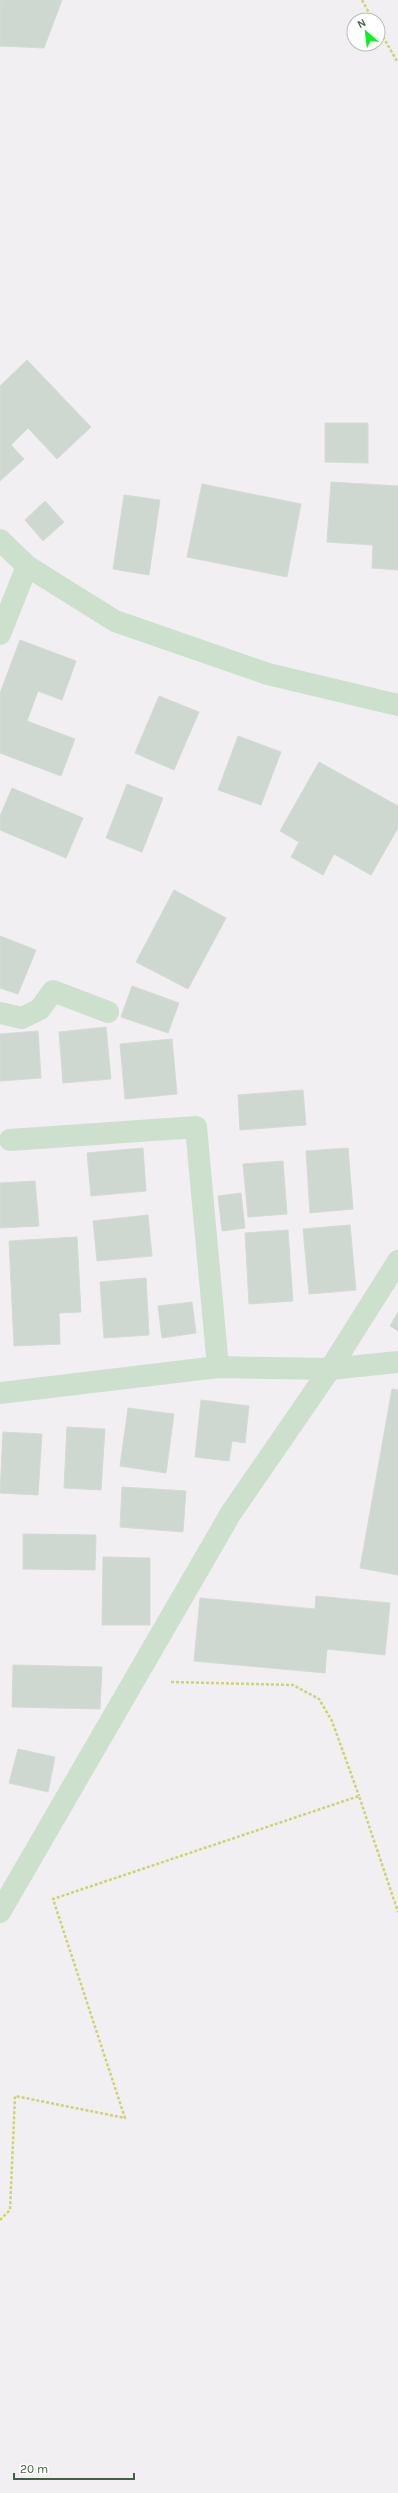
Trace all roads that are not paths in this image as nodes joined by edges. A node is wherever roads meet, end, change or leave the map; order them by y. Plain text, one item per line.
1 (0, 540) edge
2 (27, 566) junction
3 (0, 634) edge
4 (398, 705) edge
5 (108, 1012) dead end
6 (0, 1013) edge
7 (10, 1140) dead end
8 (398, 1261) edge
9 (398, 1362) edge
10 (218, 1367) junction
11 (330, 1369) junction
12 (0, 1393) edge
13 (0, 1912) edge

1 - 2 street
2 - 3 street
2 - 4 street
5 - 6 street
7 - 10 street
8 - 11 street
9 - 11 street
10 - 11 street
10 - 12 street
11 - 13 street

